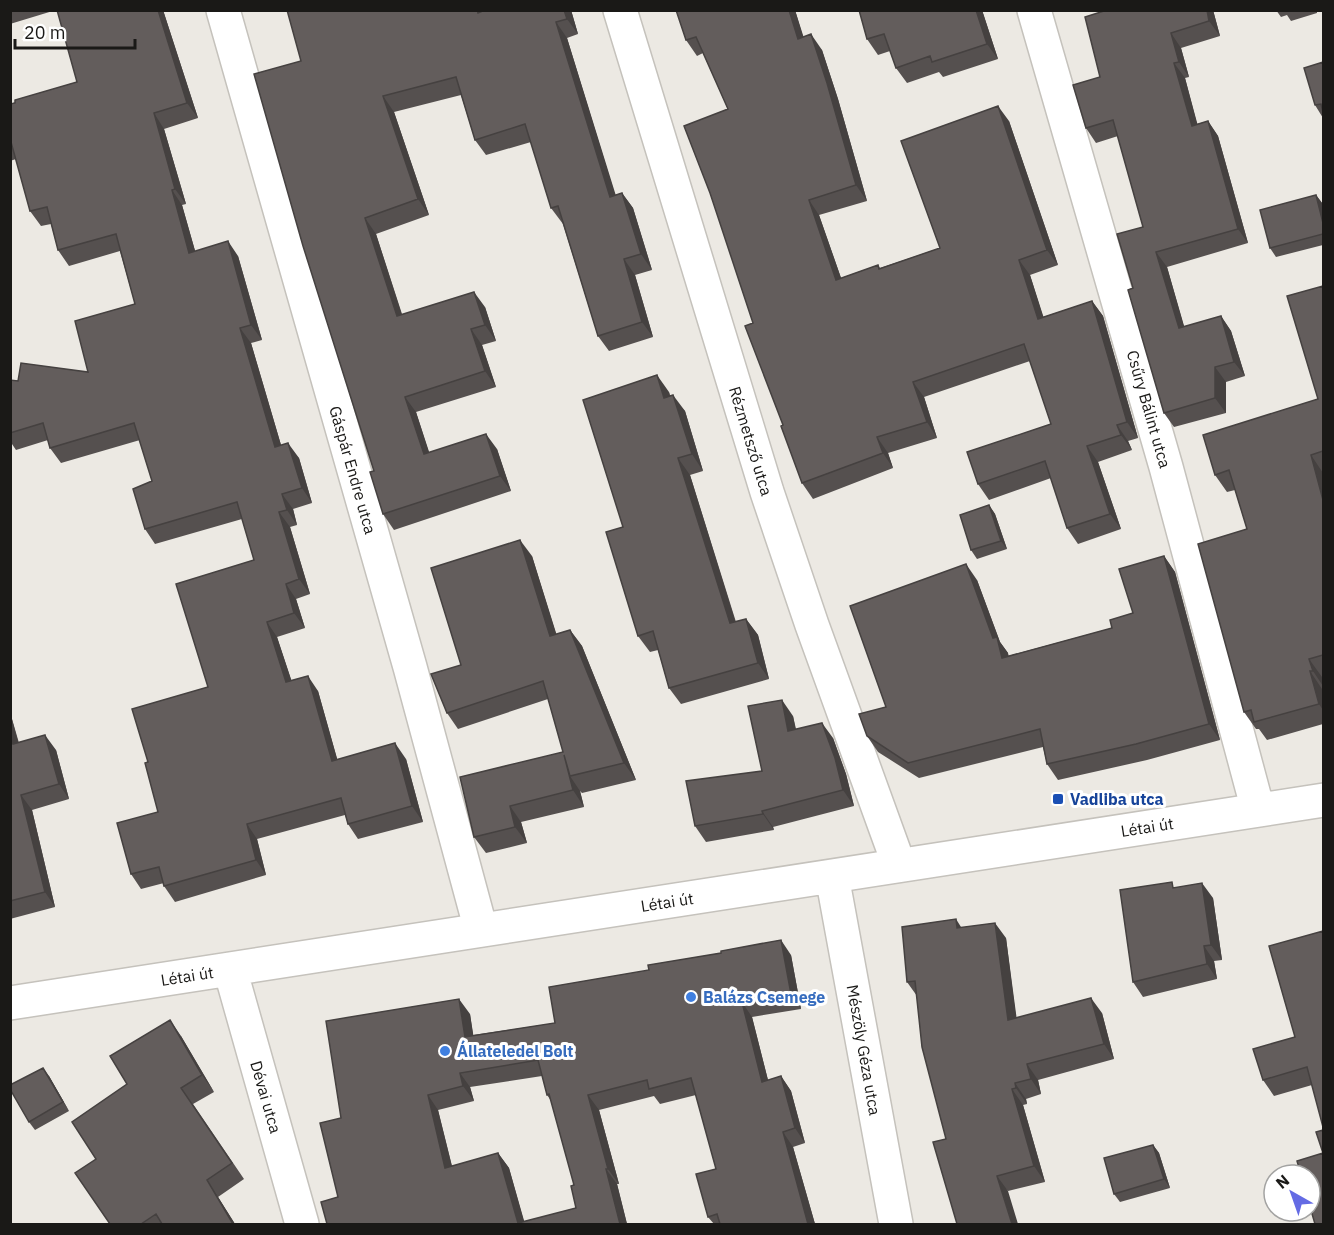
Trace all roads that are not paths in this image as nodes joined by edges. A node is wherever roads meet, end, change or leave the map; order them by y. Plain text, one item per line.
1 (223, 10) edge
2 (620, 10) edge
3 (1034, 10) edge
4 (1323, 800) edge
5 (1258, 810) junction
6 (899, 866) junction
7 (832, 876) junction
8 (481, 930) junction
9 (230, 969) junction
10 (10, 1003) edge
11 (302, 1224) edge
12 (896, 1224) edge

1 - 8 street, Gáspár Endre utca
2 - 6 street, Rézmetsző utca
3 - 5 street, Csűry Bálint utca
4 - 5 street, Létai út
5 - 6 street, Létai út
6 - 7 street, Létai út
7 - 8 street, Létai út
7 - 12 street, Mészöly Géza utca
8 - 9 street, Létai út
9 - 10 street, Létai út
9 - 11 street, Dévai utca

